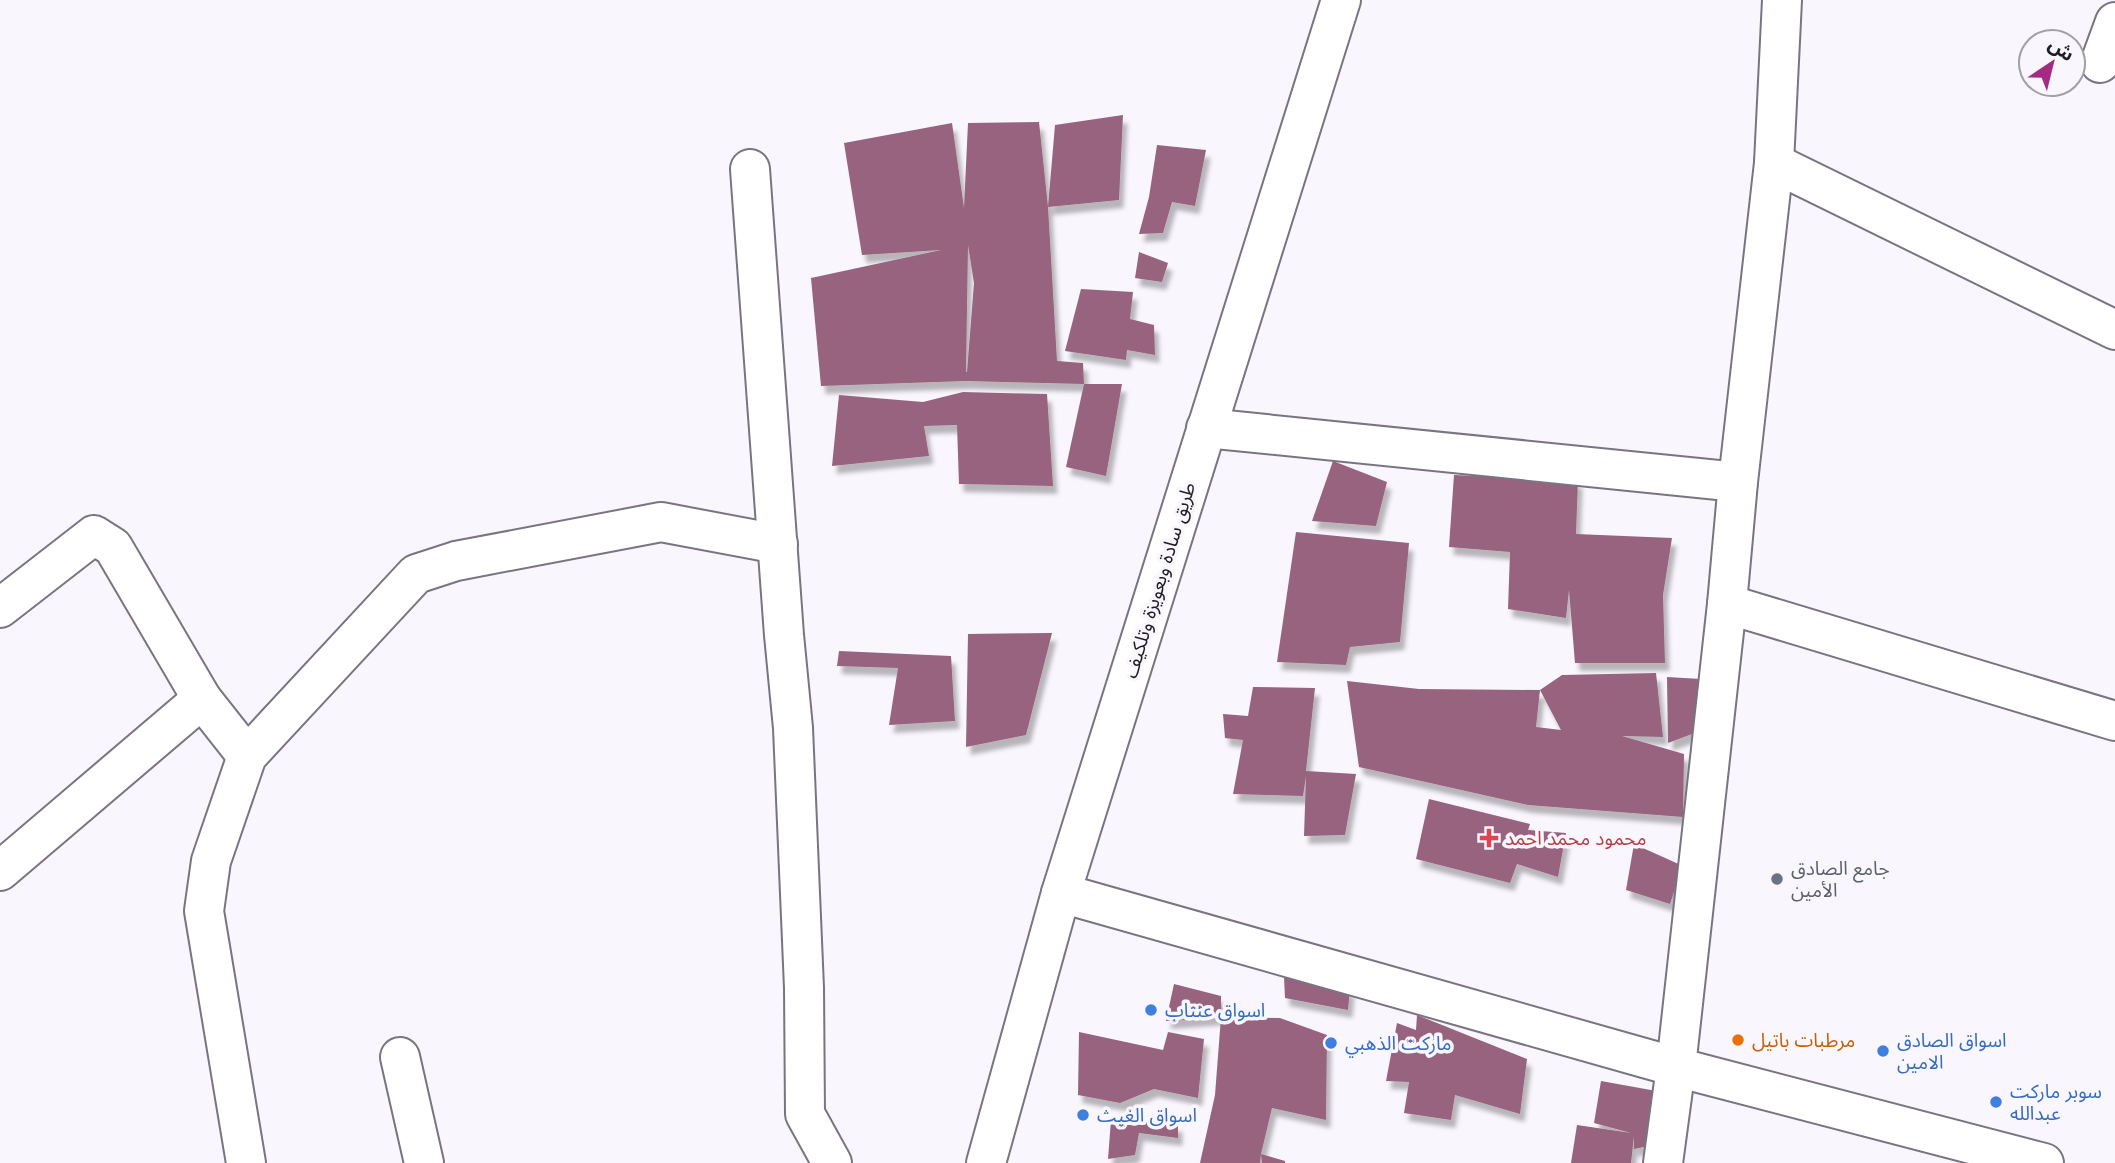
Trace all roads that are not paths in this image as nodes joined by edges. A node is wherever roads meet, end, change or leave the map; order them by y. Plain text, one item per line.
1 (1341, 0) edge
2 (1783, 0) edge
3 (2115, 22) edge
4 (2100, 63) dead end
5 (1774, 163) junction
6 (750, 169) dead end
7 (2115, 330) edge
8 (1206, 429) junction
9 (1738, 482) junction
10 (778, 544) junction
11 (1727, 604) junction
12 (0, 608) edge
13 (202, 699) junction
14 (2115, 721) edge
15 (247, 755) junction
16 (0, 871) edge
17 (1061, 892) junction
18 (400, 1057) dead end
19 (1676, 1067) junction
20 (246, 1163) edge
21 (424, 1163) edge
22 (832, 1163) edge
23 (986, 1163) edge
24 (1663, 1163) edge
25 (2043, 1163) edge

1 - 8 street, طريق سادة وبعويزة وتلكيف
2 - 5 street
3 - 4 street
5 - 7 street
5 - 9 street
6 - 10 street
8 - 9 street
8 - 17 street, طريق سادة وبعويزة وتلكيف
9 - 11 street
10 - 15 street
10 - 22 street
11 - 14 street
11 - 19 street
12 - 13 street
13 - 15 street
13 - 16 street
15 - 20 street
17 - 19 street
17 - 23 street, طريق سادة وبعويزة وتلكيف
18 - 21 street
19 - 24 street
19 - 25 street

